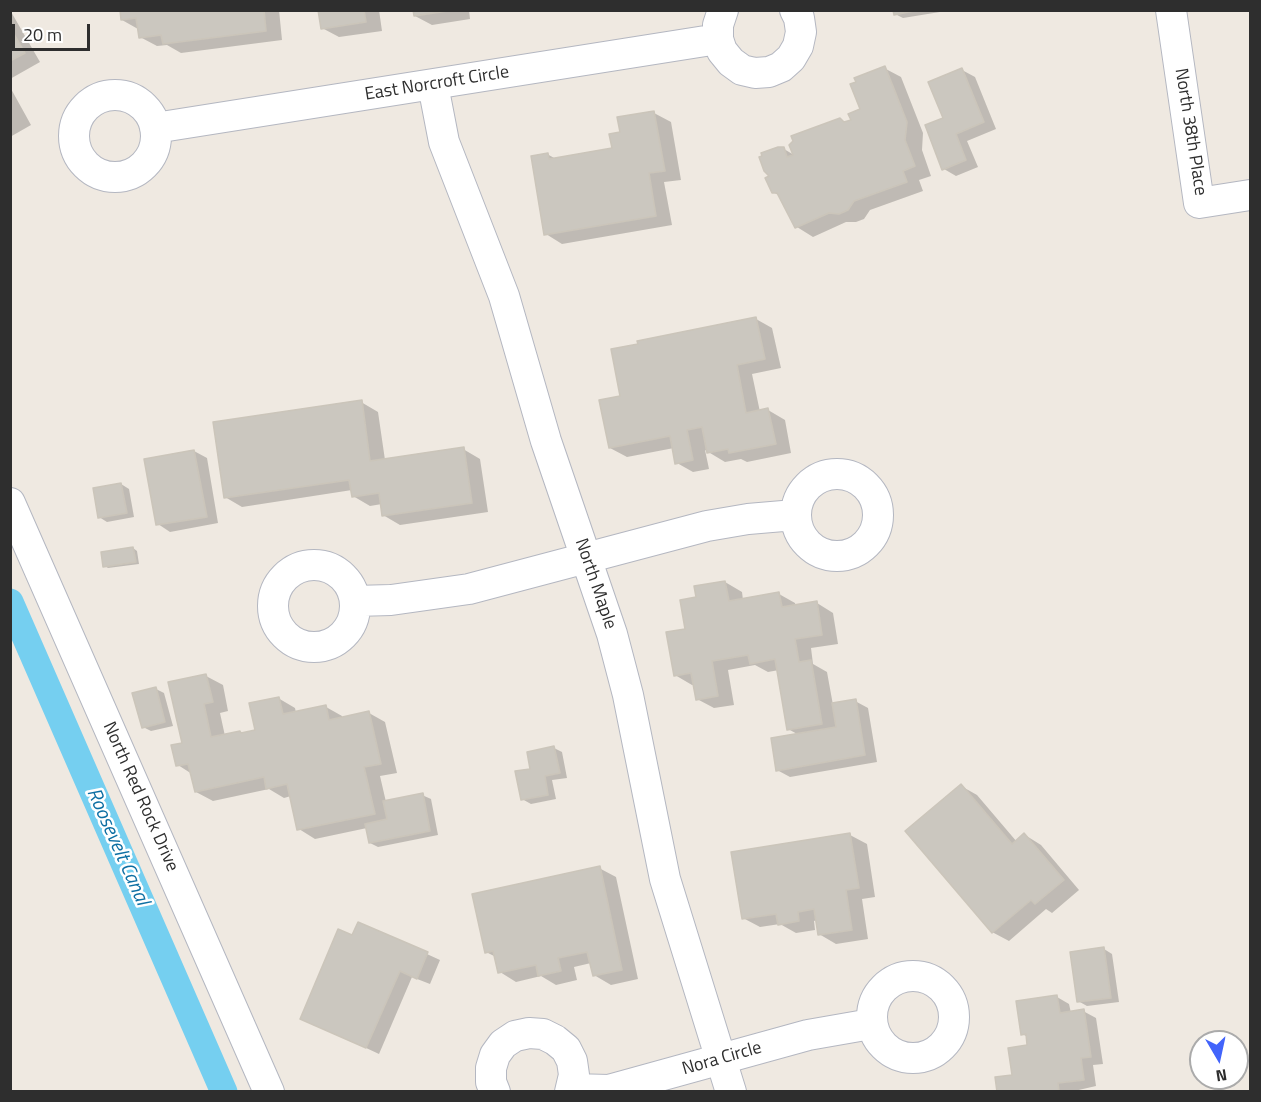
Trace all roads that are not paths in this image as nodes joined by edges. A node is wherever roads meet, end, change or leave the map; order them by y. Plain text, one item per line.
1 (795, 10) edge
2 (1171, 10) edge
3 (721, 25) edge
4 (433, 85) junction
5 (155, 128) dead end
6 (1251, 195) edge
7 (10, 503) edge
8 (795, 515) dead end
9 (586, 559) junction
10 (355, 601) dead end
11 (871, 1024) dead end
12 (721, 1060) junction
13 (571, 1090) edge
14 (269, 1092) edge
15 (495, 1092) edge
16 (731, 1092) edge

1 - 3 street, East Norcroft Circle
2 - 6 street, North 38th Place
3 - 4 street, East Norcroft Circle
4 - 5 street, East Norcroft Circle
4 - 9 street, North Maple
7 - 14 street, North Red Rock Drive
8 - 9 street
9 - 10 street
9 - 12 street, North Maple
11 - 12 street, Nora Circle
12 - 13 street, Nora Circle
12 - 16 street, North Maple
13 - 15 street, Nora Circle

